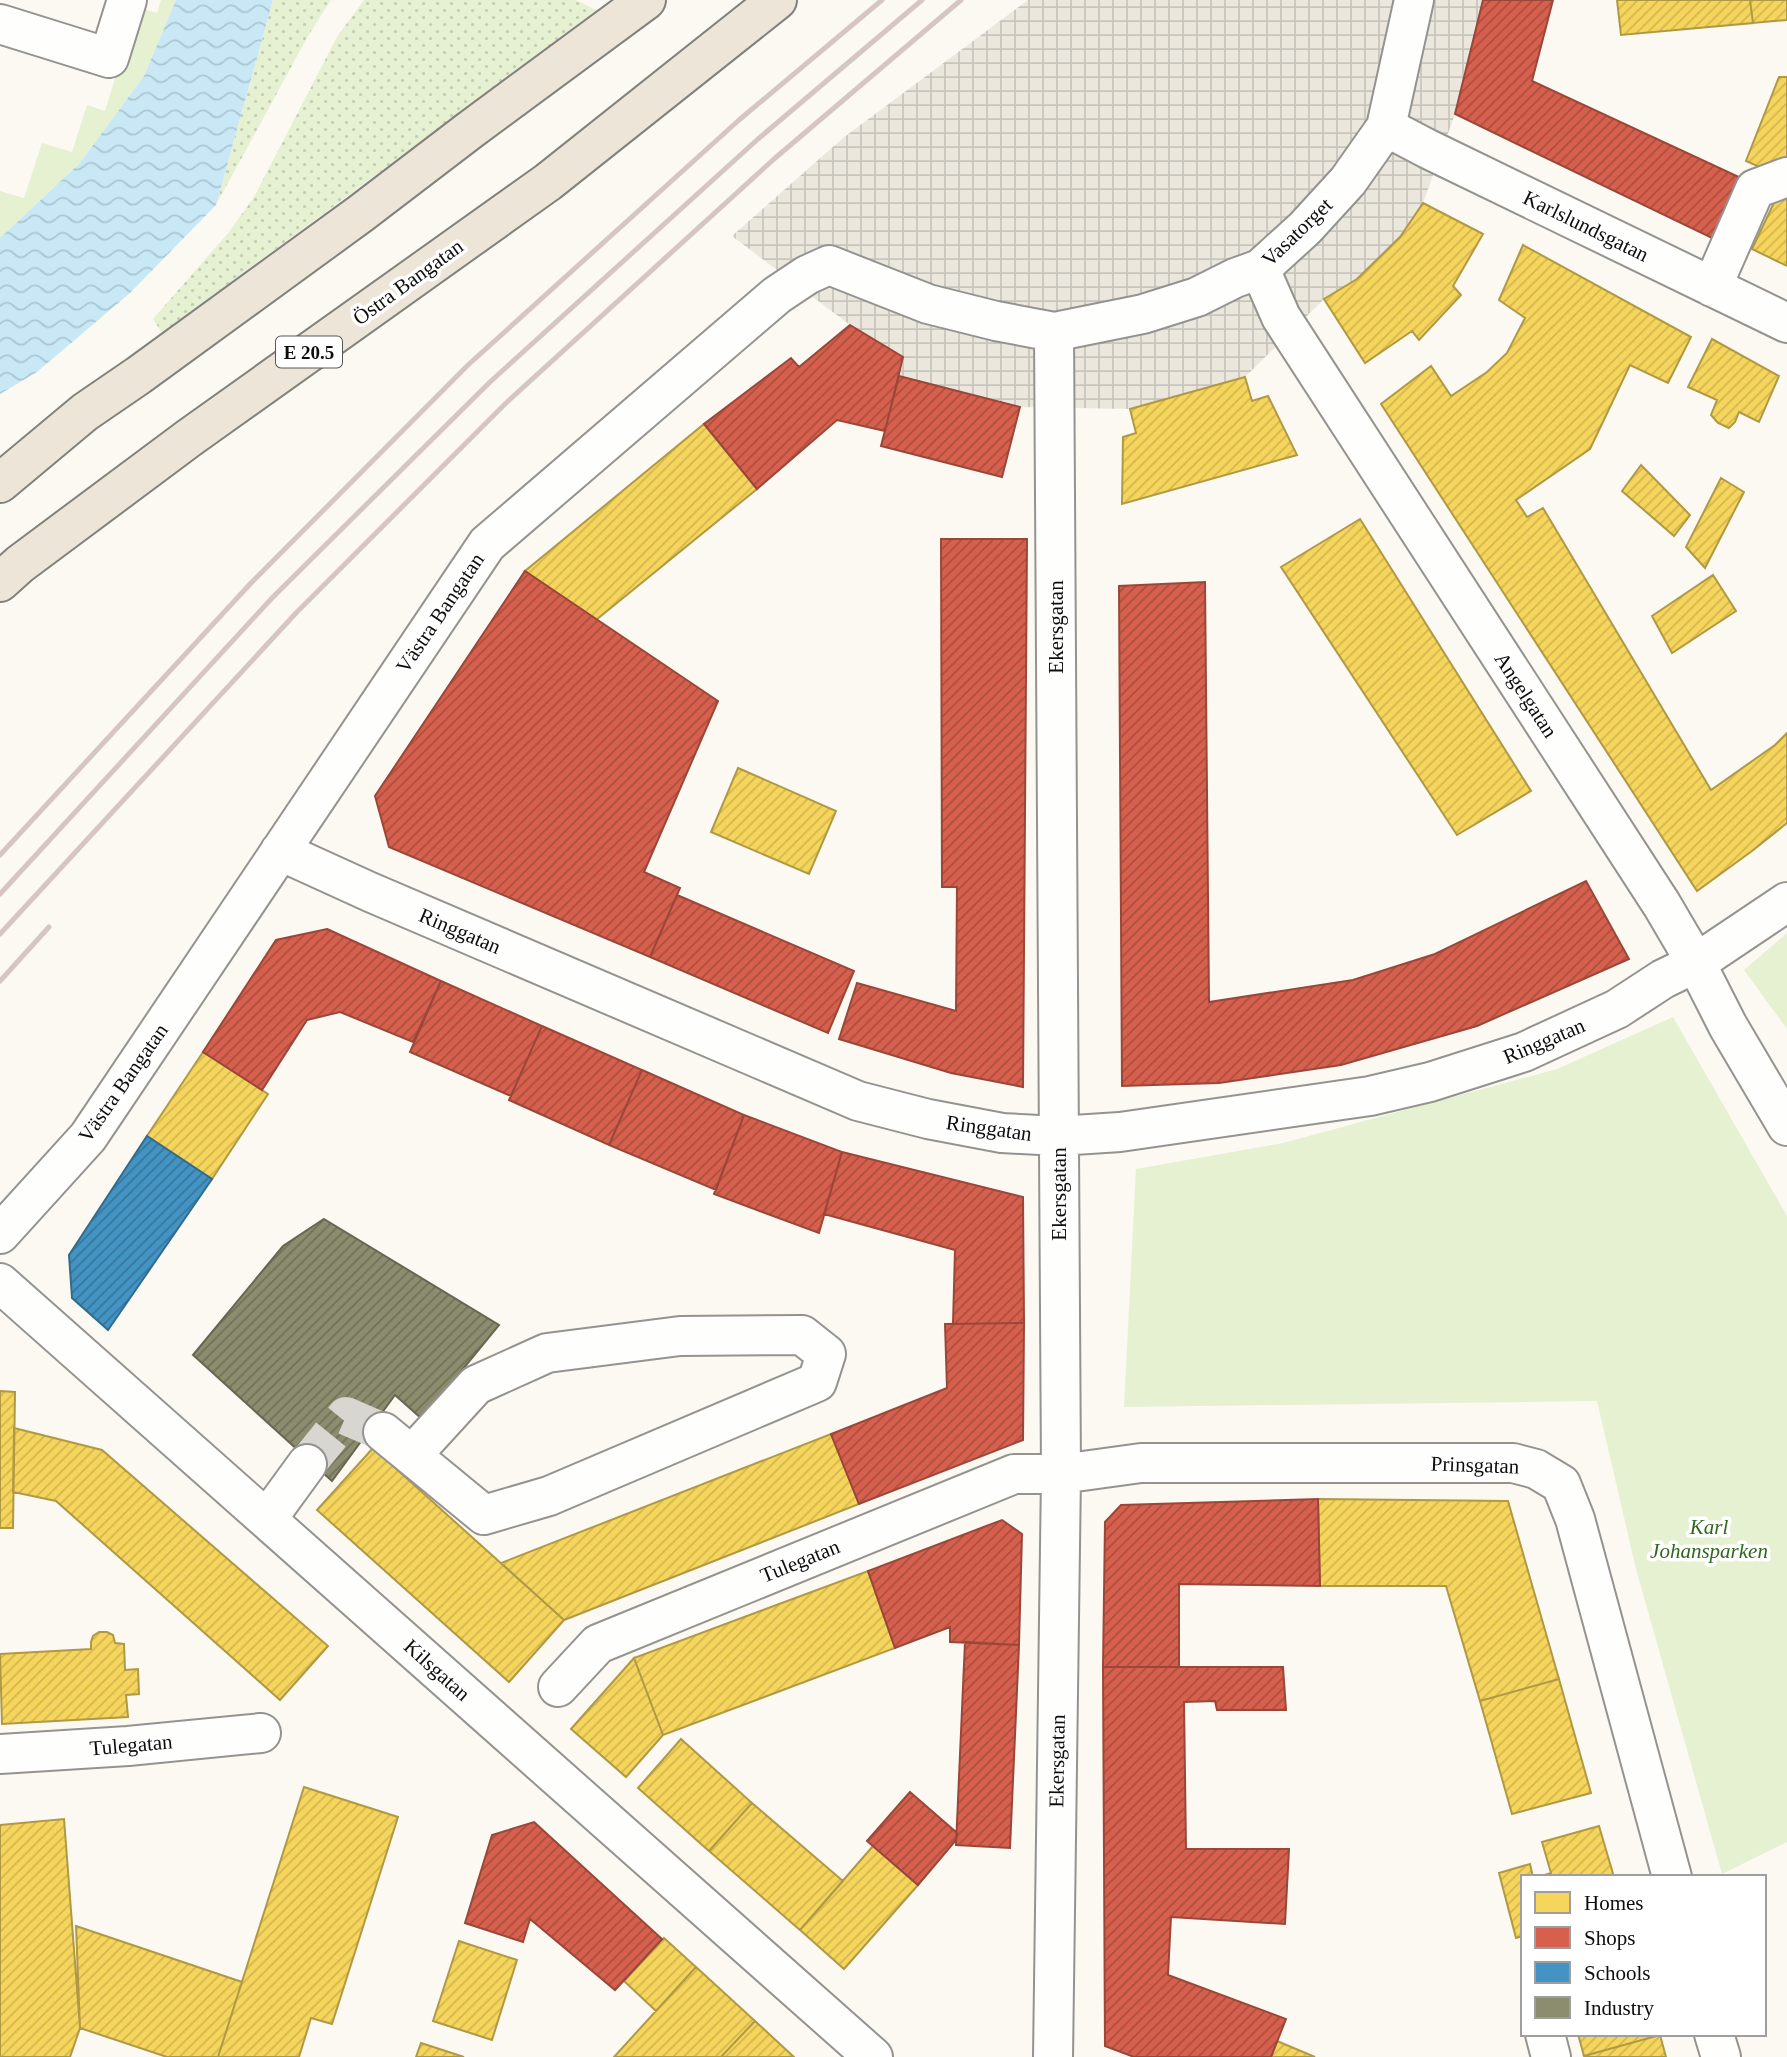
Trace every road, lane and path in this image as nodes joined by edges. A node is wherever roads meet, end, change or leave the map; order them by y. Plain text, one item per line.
1 (127, 0) edge
2 (646, 0) edge
3 (1414, 0) edge
4 (773, 3) edge
5 (0, 24) edge
6 (1387, 127) junction
7 (1787, 177) edge
8 (1259, 269) junction
9 (1712, 287) junction
10 (1787, 323) edge
11 (1054, 332) junction
12 (0, 483) edge
13 (0, 582) edge
14 (280, 851) junction
15 (1787, 902) edge
16 (1696, 963) junction
17 (1787, 1126) edge
18 (1058, 1136) junction
19 (0, 1234) edge
20 (0, 1283) edge
21 (398, 1444) joint
22 (307, 1464) tunnel mouth
23 (1061, 1474) junction
24 (267, 1519) junction
25 (558, 1688) dead end
26 (261, 1733) dead end
27 (0, 1754) edge
28 (1671, 1875) edge
29 (1546, 2036) edge
30 (1715, 2036) edge
31 (873, 2057) edge
32 (1053, 2057) edge
33 (1551, 2057) edge
34 (1721, 2057) edge

1 - 5 street
2 - 12 main road
3 - 6 street, Vasatorget
4 - 13 main road, Östra Bangatan / E 20.5
6 - 8 street, Vasatorget
6 - 9 street, Karlslundsgatan
7 - 9 street
8 - 11 street, Vasatorget
8 - 16 street, Angelgatan
9 - 10 street, Karlslundsgatan
11 - 14 street, Västra Bangatan
11 - 18 street, Ekersgatan
14 - 18 street, Ringgatan
14 - 19 street, Västra Bangatan
15 - 16 street, Ringgatan
16 - 17 street, Angelgatan
16 - 18 street, Ringgatan
18 - 23 street, Ekersgatan
20 - 24 street, Kilsgatan
21 - 21 street
22 - 24 street
23 - 25 street, Tulegatan
23 - 28 street, Prinsgatan
23 - 32 street, Ekersgatan
24 - 31 street, Kilsgatan
26 - 27 street, Tulegatan
29 - 33 street
30 - 34 street

